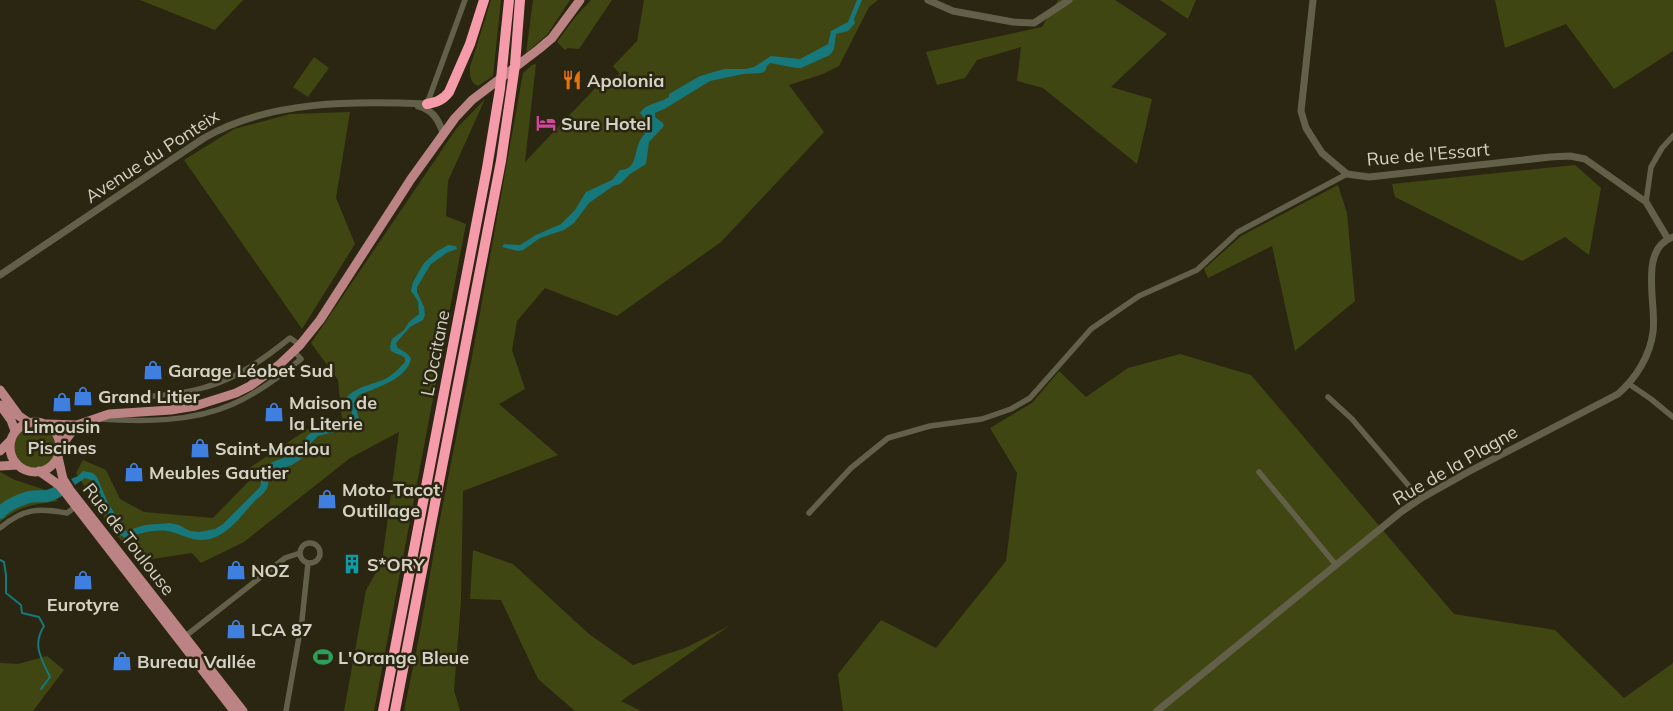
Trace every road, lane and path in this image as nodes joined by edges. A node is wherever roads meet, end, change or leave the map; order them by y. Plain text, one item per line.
1 (465, 0) edge
2 (484, 0) edge
3 (508, 0) edge
4 (520, 0) edge
5 (526, 0) edge
6 (580, 0) edge
7 (928, 0) edge
8 (1069, 0) edge
9 (1313, 0) edge
10 (519, 22) junction
11 (405, 103) junction
12 (427, 104) junction
13 (443, 133) junction
14 (1673, 136) edge
15 (1346, 174) junction
16 (1646, 202) junction
17 (1670, 238) edge
18 (0, 276) edge
19 (297, 348) junction
20 (301, 359) junction
21 (309, 362) dead end
22 (1629, 384) junction
23 (0, 390) edge
24 (1328, 397) dead end
25 (137, 398) dead end
26 (0, 405) edge
27 (1673, 417) edge
28 (93, 418) junction
29 (28, 422) junction
30 (47, 424) junction
31 (77, 424) junction
32 (15, 431) junction
33 (10, 442) junction
34 (60, 446) junction
35 (0, 451) edge
36 (58, 457) junction
37 (18, 465) junction
38 (0, 466) edge
39 (39, 471) junction
40 (1259, 472) dead end
41 (1420, 499) junction
42 (79, 505) junction
43 (809, 513) dead end
44 (0, 528) edge
45 (300, 553) junction
46 (308, 564) junction
47 (1336, 565) junction
48 (182, 638) junction
49 (234, 711) edge
50 (243, 711) edge
51 (286, 711) edge
52 (383, 711) edge
53 (395, 711) edge
54 (1157, 711) edge

1 - 12 street
2 - 12 highway
3 - 52 highway, L'Occitane
4 - 10 highway, L'Occitane
5 - 10 highway
6 - 13 main road
7 - 8 street
9 - 15 street, Rue de l'Essart
10 - 53 highway, L'Occitane
11 - 12 street, Avenue du Ponteix
11 - 13 street
11 - 18 street, Avenue du Ponteix
13 - 19 main road
14 - 16 street
15 - 16 street, Rue de l'Essart
15 - 43 street
16 - 17 street, Rue de l'Essart
17 - 22 street, Rue de la Plagne
19 - 20 street
19 - 25 street
19 - 28 main road
20 - 21 street
20 - 28 street
22 - 27 street
22 - 41 street, Rue de la Plagne
23 - 29 main road
24 - 41 street
26 - 32 main road
28 - 31 main road
29 - 30 main road
29 - 32 main road
30 - 31 main road
30 - 34 main road
31 - 34 main road
32 - 33 main road
33 - 35 main road
33 - 37 main road
34 - 36 main road, Rue de Toulouse
36 - 39 main road
36 - 42 main road, Rue de Toulouse
37 - 38 main road, Rue de Toulouse
37 - 39 main road, Rue de Toulouse
39 - 42 main road, Rue de Toulouse
40 - 47 street
41 - 47 street, Rue de la Plagne
42 - 44 street
42 - 48 main road, Rue de Toulouse
45 - 46 street
45 - 46 street
45 - 48 street
46 - 51 street
47 - 54 street, Rue de la Plagne
48 - 49 main road, Rue de Toulouse
48 - 50 main road, Rue de Toulouse

